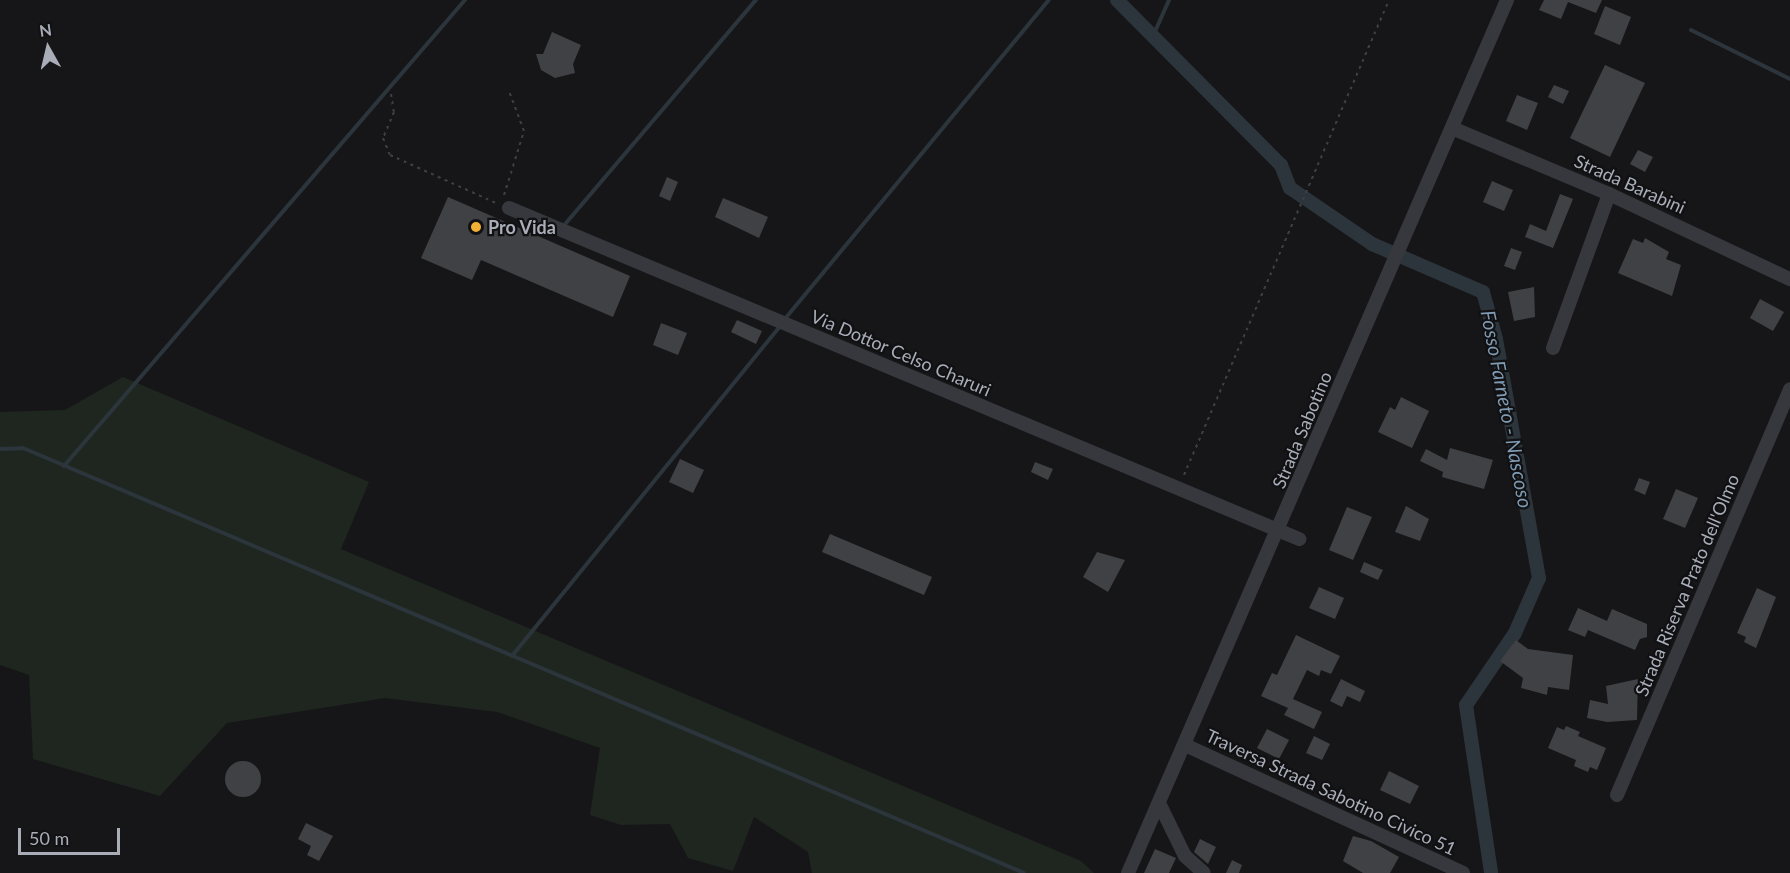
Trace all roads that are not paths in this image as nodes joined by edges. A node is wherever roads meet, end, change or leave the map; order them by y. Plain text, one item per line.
1 (1508, 0) edge
2 (1452, 128) junction
3 (1610, 194) junction
4 (509, 208) road end
5 (1790, 279) edge
6 (1553, 348) dead end
7 (1790, 389) edge
8 (1278, 530) junction
9 (1299, 539) dead end
10 (1185, 745) junction
11 (1617, 795) dead end
12 (1159, 803) junction
13 (1128, 873) edge
14 (1204, 873) edge
15 (1463, 873) edge

1 - 2 street, Strada Sabotino
2 - 3 street, Strada Barabini
2 - 8 street, Strada Sabotino
3 - 5 street, Strada Barabini
3 - 6 street
4 - 8 street, Via Dottor Celso Charuri
7 - 11 street, Strada Riserva Prato dell'Olmo
8 - 9 street, Via Dottor Celso Charuri
8 - 10 street, Strada Sabotino
10 - 12 street, Strada Sabotino
10 - 15 street, Traversa Strada Sabotino Civico 51
12 - 13 street, Strada Sabotino
12 - 14 street

